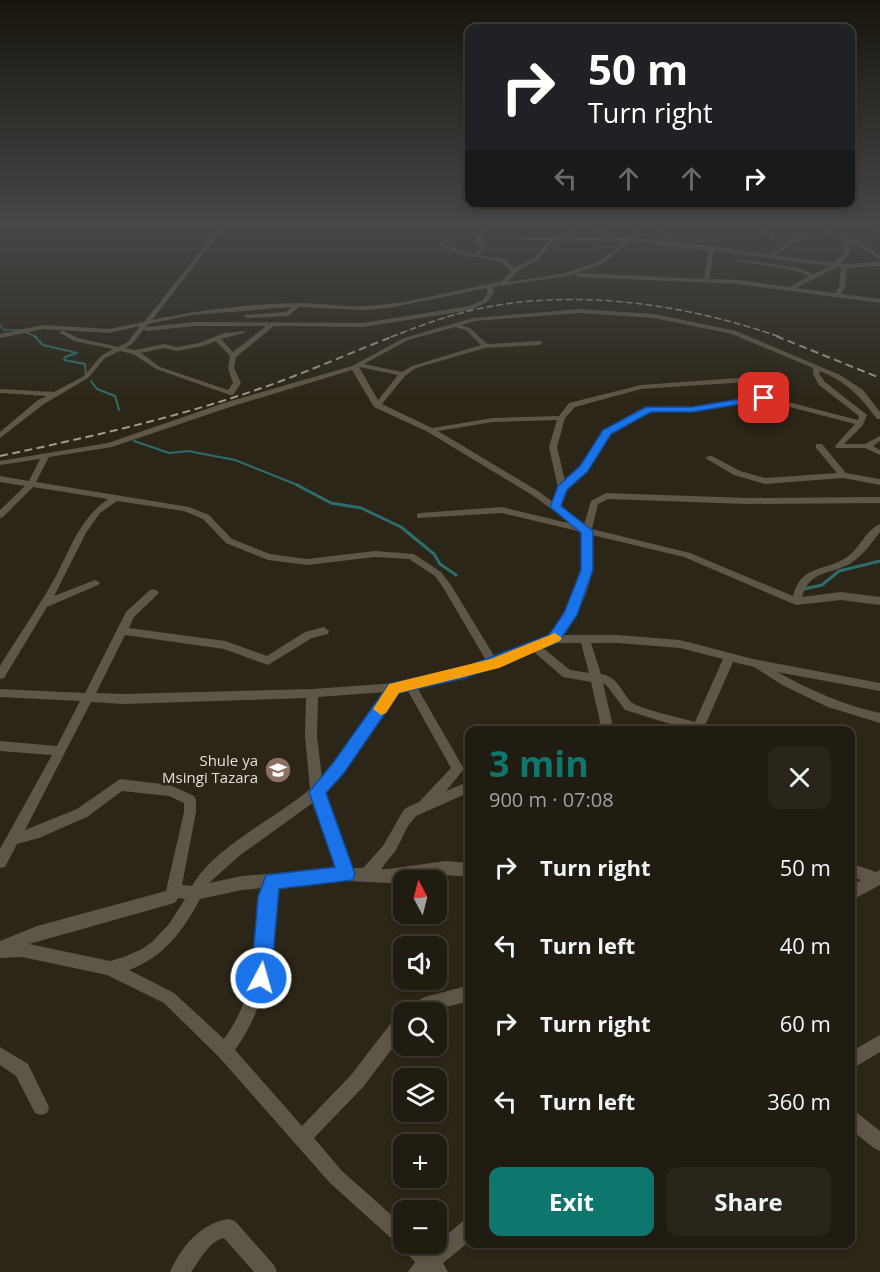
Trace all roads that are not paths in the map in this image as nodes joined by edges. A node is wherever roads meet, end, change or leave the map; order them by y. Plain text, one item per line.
1 (179, 282) edge
2 (508, 282) edge
3 (720, 282) edge
4 (800, 282) edge
5 (843, 282) edge
6 (504, 283) joint
7 (489, 286) junction
8 (791, 289) junction
9 (837, 295) junction
10 (880, 301) edge
11 (242, 323) junction
12 (274, 324) junction
13 (455, 325) junction
14 (146, 326) junction
15 (57, 328) junction
16 (242, 332) junction
17 (0, 336) edge
18 (218, 338) junction
19 (251, 340) junction
20 (540, 343) dead end
21 (486, 346) junction
22 (121, 348) junction
23 (135, 352) junction
24 (233, 356) junction
25 (356, 366) junction
26 (817, 367) junction
27 (402, 374) junction
28 (737, 374) dead end
29 (763, 376) dead end
30 (748, 379) junction
31 (0, 391) edge
32 (53, 394) junction
33 (764, 398) junction
34 (740, 402) junction
35 (791, 404) junction
36 (377, 405) junction
37 (880, 417) edge
38 (561, 418) junction
39 (862, 420) junction
40 (431, 430) junction
41 (0, 436) edge
42 (880, 438) edge
43 (819, 446) dead end
44 (867, 446) junction
45 (880, 453) edge
46 (46, 455) junction
47 (709, 458) dead end
48 (0, 463) edge
49 (843, 475) junction
50 (1, 479) edge
51 (880, 482) edge
52 (33, 485) junction
53 (562, 488) junction
54 (115, 498) junction
55 (880, 500) edge
56 (555, 507) junction
57 (0, 515) edge
58 (420, 516) dead end
59 (880, 527) edge
60 (587, 531) junction
61 (95, 583) dead end
62 (154, 592) dead end
63 (796, 601) junction
64 (880, 601) edge
65 (43, 605) junction
66 (324, 631) dead end
67 (122, 632) junction
68 (584, 638) junction
69 (554, 639) junction
70 (535, 648) junction
71 (730, 657) junction
72 (753, 663) junction
73 (494, 664) junction
74 (0, 675) edge
75 (594, 677) junction
76 (411, 686) junction
77 (880, 687) edge
78 (394, 688) junction
79 (0, 693) edge
80 (312, 693) junction
81 (86, 699) junction
82 (880, 718) edge
83 (604, 726) edge
84 (689, 726) edge
85 (699, 726) edge
86 (0, 746) edge
87 (60, 751) junction
88 (465, 788) edge
89 (317, 792) junction
90 (425, 804) junction
91 (13, 839) junction
92 (0, 862) edge
93 (465, 870) edge
94 (855, 870) edge
95 (346, 874) junction
96 (366, 875) junction
97 (877, 877) edge
98 (272, 881) junction
99 (174, 891) junction
100 (855, 891) edge
101 (196, 893) junction
102 (0, 950) edge
103 (109, 968) junction
104 (465, 994) edge
105 (436, 1002) edge
106 (393, 1034) edge
107 (880, 1042) edge
108 (225, 1051) junction
109 (0, 1055) edge
110 (855, 1059) edge
111 (41, 1107) dead end
112 (855, 1122) edge
113 (303, 1137) junction
114 (880, 1142) edge
115 (393, 1229) edge
116 (465, 1233) edge
117 (417, 1254) edge
118 (429, 1269) edge
119 (180, 1272) edge
120 (267, 1272) edge

1 - 14 street
2 - 6 street
3 - 8 street
4 - 8 street
5 - 9 street
6 - 7 street
7 - 12 street
7 - 14 street
8 - 9 street
9 - 10 street
11 - 12 street
11 - 14 street
11 - 16 street
12 - 19 street
13 - 21 street
13 - 25 street
13 - 26 street
14 - 15 street
14 - 22 street
15 - 17 street
15 - 22 street
16 - 18 street
16 - 19 street
18 - 23 street
18 - 24 street
19 - 24 street
20 - 21 street
21 - 27 street
22 - 23 street
22 - 32 street
23 - 24 street
25 - 27 street
25 - 36 street
25 - 46 street
26 - 37 street
26 - 39 street
27 - 36 street
28 - 30 street
29 - 30 street
30 - 33 street
30 - 38 street
31 - 32 street
32 - 41 street
33 - 34 street
33 - 35 street
34 - 35 street
34 - 53 street
35 - 39 street
36 - 40 street
37 - 39 street
38 - 40 street
38 - 53 street
39 - 44 street
40 - 56 street
42 - 44 street
43 - 49 street
44 - 45 street
46 - 48 street
46 - 52 street
47 - 49 street
49 - 51 street
50 - 52 street
52 - 54 street
52 - 57 street
53 - 56 street
54 - 65 street
54 - 73 street
55 - 60 street
56 - 60 street
58 - 60 street
59 - 63 street
60 - 63 street
60 - 69 street
61 - 65 street
62 - 67 street
63 - 64 street
65 - 74 street
66 - 67 street
67 - 81 street
68 - 69 street
68 - 71 street
68 - 75 street
69 - 70 street
70 - 73 street
70 - 75 street
71 - 72 street
71 - 85 street
72 - 77 street
72 - 82 street
73 - 76 street
75 - 83 street
75 - 84 street
76 - 78 street
76 - 90 street
78 - 80 street
78 - 89 street
79 - 81 street
80 - 81 street
80 - 89 street
81 - 87 street
86 - 87 street
87 - 91 street
88 - 90 street
89 - 95 street
89 - 101 street
90 - 96 street
91 - 92 street
91 - 99 street
93 - 96 street
94 - 97 street
95 - 96 street
95 - 98 street
97 - 100 street
98 - 101 street
98 - 108 street
99 - 101 street
99 - 102 street
101 - 103 street
102 - 103 street
103 - 108 street
104 - 105 street
106 - 113 street
107 - 110 street
108 - 113 street
109 - 111 street
112 - 114 street
113 - 115 street
116 - 118 street
117 - 118 street
119 - 120 street

